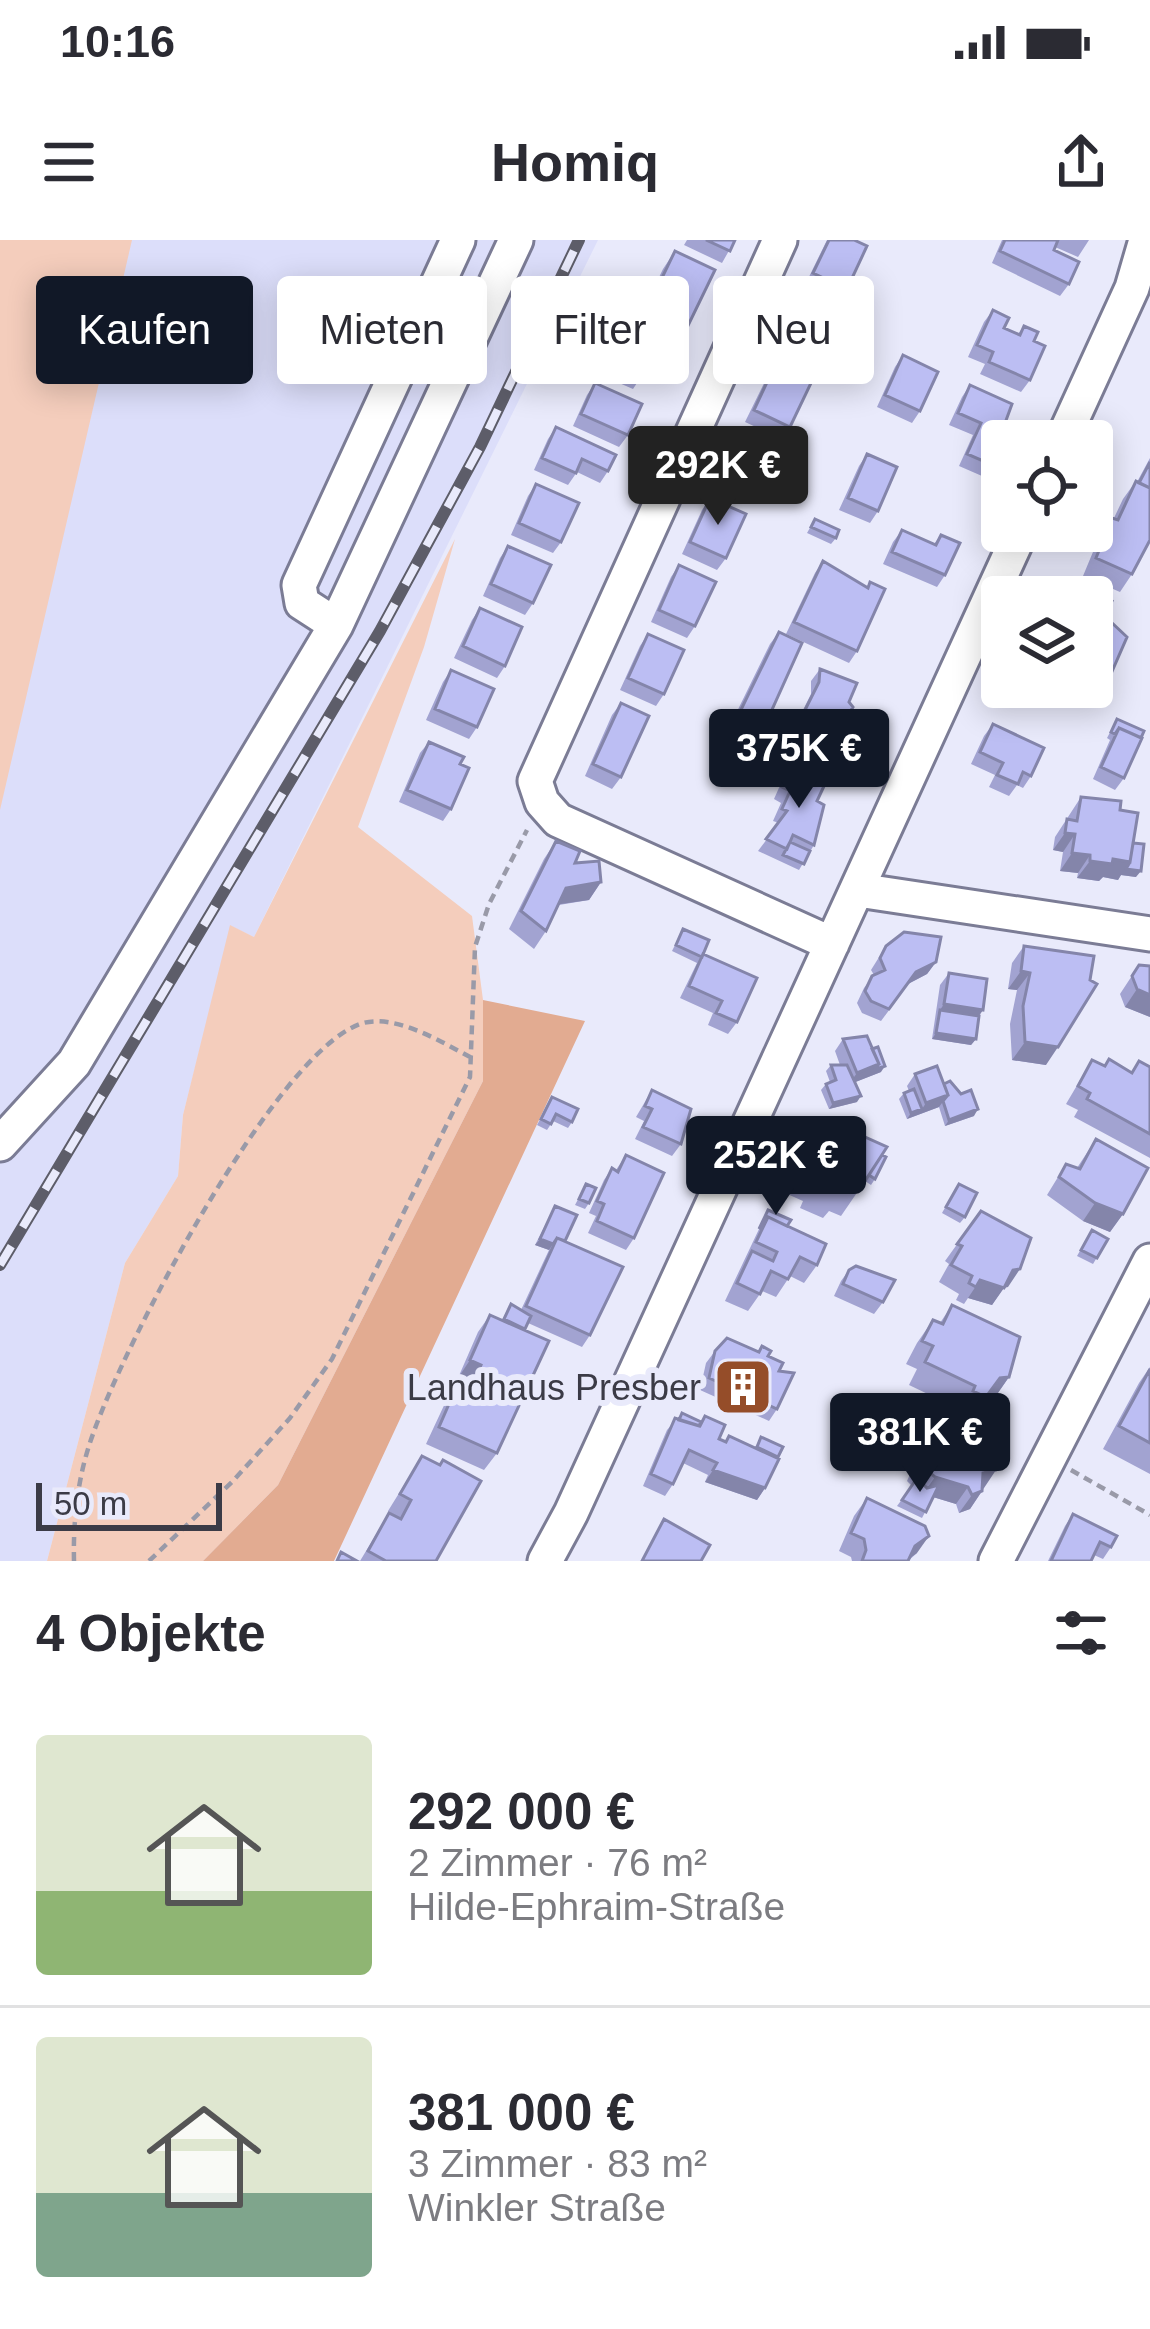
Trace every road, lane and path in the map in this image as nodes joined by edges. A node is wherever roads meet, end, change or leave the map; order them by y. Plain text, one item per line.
1 (458, 240) edge
2 (516, 240) edge
3 (781, 240) edge
4 (1146, 240) edge
5 (1141, 290) edge
6 (1073, 420) edge
7 (1011, 552) edge
8 (336, 625) junction
9 (530, 824) dead end
10 (858, 890) junction
11 (1150, 934) edge
12 (832, 944) junction
13 (472, 1058) junction
14 (0, 1144) edge
15 (1150, 1261) edge
16 (1060, 1464) dead end
17 (1150, 1515) edge
18 (74, 1561) edge
19 (148, 1561) edge
20 (544, 1561) edge
21 (996, 1561) edge

1 - 8 street
2 - 8 street
3 - 12 street
4 - 5 street
5 - 6 street
7 - 10 street
8 - 14 street
9 - 13 path
10 - 11 street
10 - 12 street
12 - 20 street
13 - 18 path
13 - 19 path
15 - 21 street
16 - 17 path

